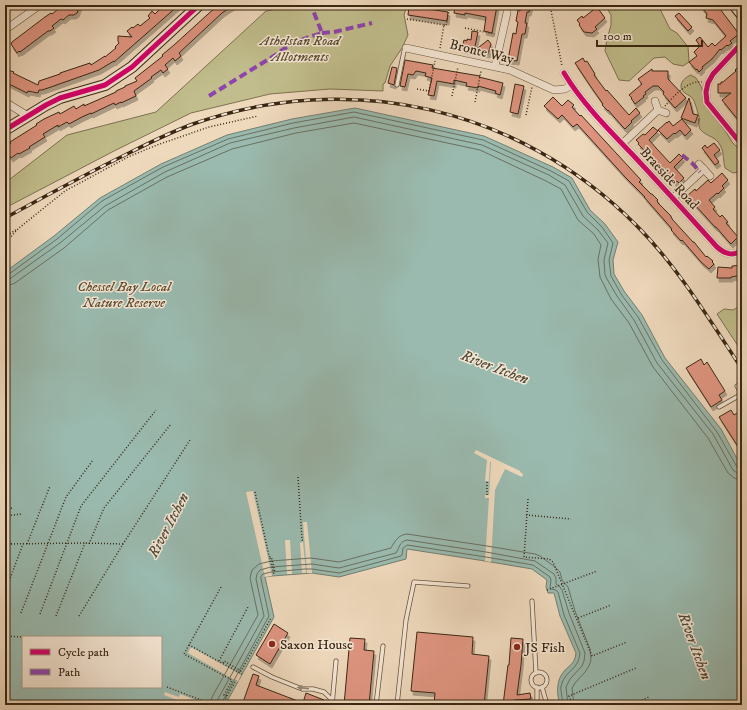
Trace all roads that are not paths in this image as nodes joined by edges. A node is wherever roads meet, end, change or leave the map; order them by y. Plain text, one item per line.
1 (40, 5) edge
2 (199, 5) edge
3 (507, 5) edge
4 (734, 5) edge
5 (742, 15) edge
6 (5, 30) edge
7 (742, 43) edge
8 (406, 48) joint
9 (495, 66) junction
10 (564, 73) road end
11 (397, 85) dead end
12 (571, 86) junction
13 (655, 101) dead end
14 (5, 102) edge
15 (658, 110) junction
16 (666, 113) dead end
17 (28, 116) junction
18 (5, 130) edge
19 (622, 144) junction
20 (742, 145) edge
21 (710, 176) dead end
22 (673, 198) junction
23 (742, 250) edge
24 (737, 386) dead end
25 (742, 394) edge
26 (719, 407) dead end
27 (468, 586) dead end
28 (532, 601) dead end
29 (383, 646) dead end
30 (336, 661) dead end
31 (253, 667) dead end
32 (536, 673) junction
33 (540, 687) junction
34 (332, 700) junction
35 (332, 705) edge
36 (376, 705) edge
37 (397, 705) edge
38 (537, 705) edge
39 (547, 705) edge

1 - 6 street
2 - 17 street
3 - 9 street
4 - 5 street
7 - 20 street
8 - 9 street, Bronte Way
8 - 11 lane
9 - 12 street, Bronte Way
10 - 12 street, Braeside Road
12 - 19 street, Braeside Road
13 - 15 street
14 - 17 street
15 - 16 street
15 - 19 street
17 - 18 street
19 - 22 street, Braeside Road
21 - 22 street
22 - 23 street, Braeside Road
24 - 25 lane
25 - 26 lane
27 - 37 lane
28 - 32 lane
29 - 36 lane
30 - 34 lane
34 -> 31 lane
32 - 33 lane
32 - 33 lane
33 - 38 lane
33 - 39 lane
34 - 35 lane

